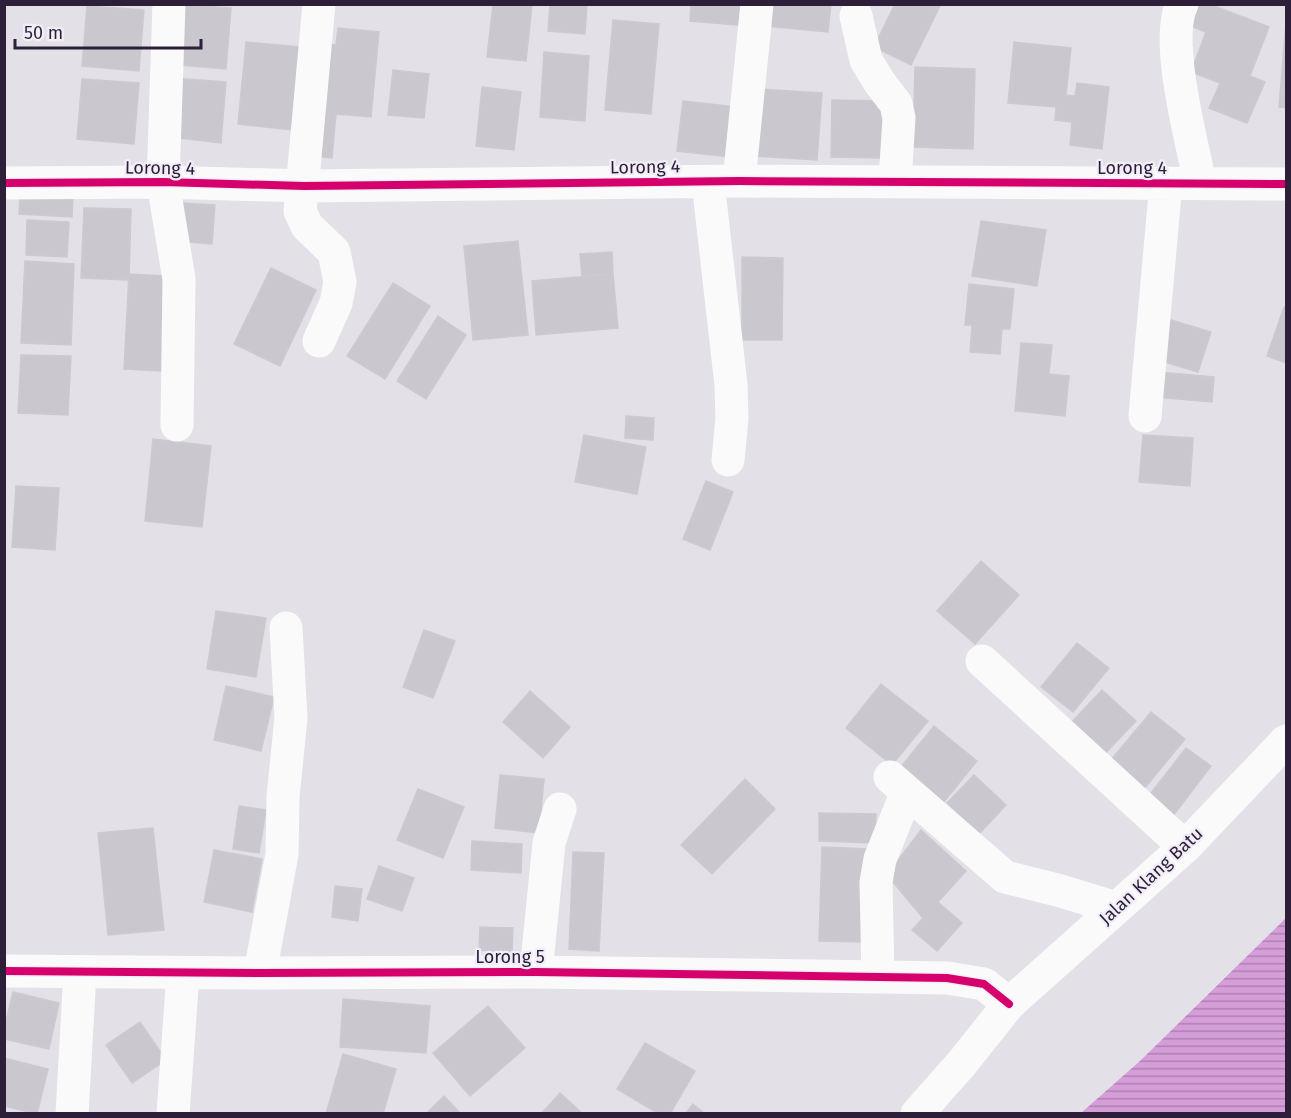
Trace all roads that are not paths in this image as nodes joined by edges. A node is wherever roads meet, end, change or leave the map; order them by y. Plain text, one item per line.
1 (169, 4) edge
2 (319, 4) edge
3 (757, 4) edge
4 (1182, 4) edge
5 (856, 16) dead end
6 (895, 168) junction
7 (724, 181) junction
8 (163, 182) junction
9 (4, 183) edge
10 (1166, 183) junction
11 (1200, 183) junction
12 (1287, 184) edge
13 (303, 186) junction
14 (319, 341) dead end
15 (1145, 416) dead end
16 (177, 425) dead end
17 (728, 460) dead end
18 (286, 628) dead end
19 (982, 661) dead end
20 (1287, 741) edge
21 (560, 809) dead end
22 (1185, 847) junction
23 (1116, 908) junction
24 (4, 971) edge
25 (80, 972) junction
26 (536, 972) junction
27 (183, 973) junction
28 (260, 973) junction
29 (878, 977) junction
30 (1009, 1004) junction
31 (72, 1113) edge
32 (173, 1113) edge
33 (917, 1113) edge

1 - 8 street
2 - 13 street
3 - 7 street
4 - 11 street
5 - 6 street
6 - 7 street, Lorong 4
6 - 10 street, Lorong 4
7 - 13 street, Lorong 4
7 - 17 street
8 - 9 street, Lorong 4
8 - 13 street, Lorong 4
8 - 16 street
10 - 11 street, Lorong 4
10 - 15 street
11 - 12 street, Lorong 4
13 - 14 street
18 - 28 street
19 - 22 street
20 - 22 street, Jalan Klang Batu
21 - 26 street
22 - 23 street, Jalan Klang Batu
23 - 29 street
23 - 30 street, Jalan Klang Batu
24 - 25 street, Lorong 5
25 - 27 street, Lorong 5
25 - 31 street
26 - 28 street, Lorong 5
26 - 29 street, Lorong 5
27 - 28 street, Lorong 5
27 - 32 street
29 - 30 street, Lorong 5
30 - 33 street, Jalan Klang Batu

